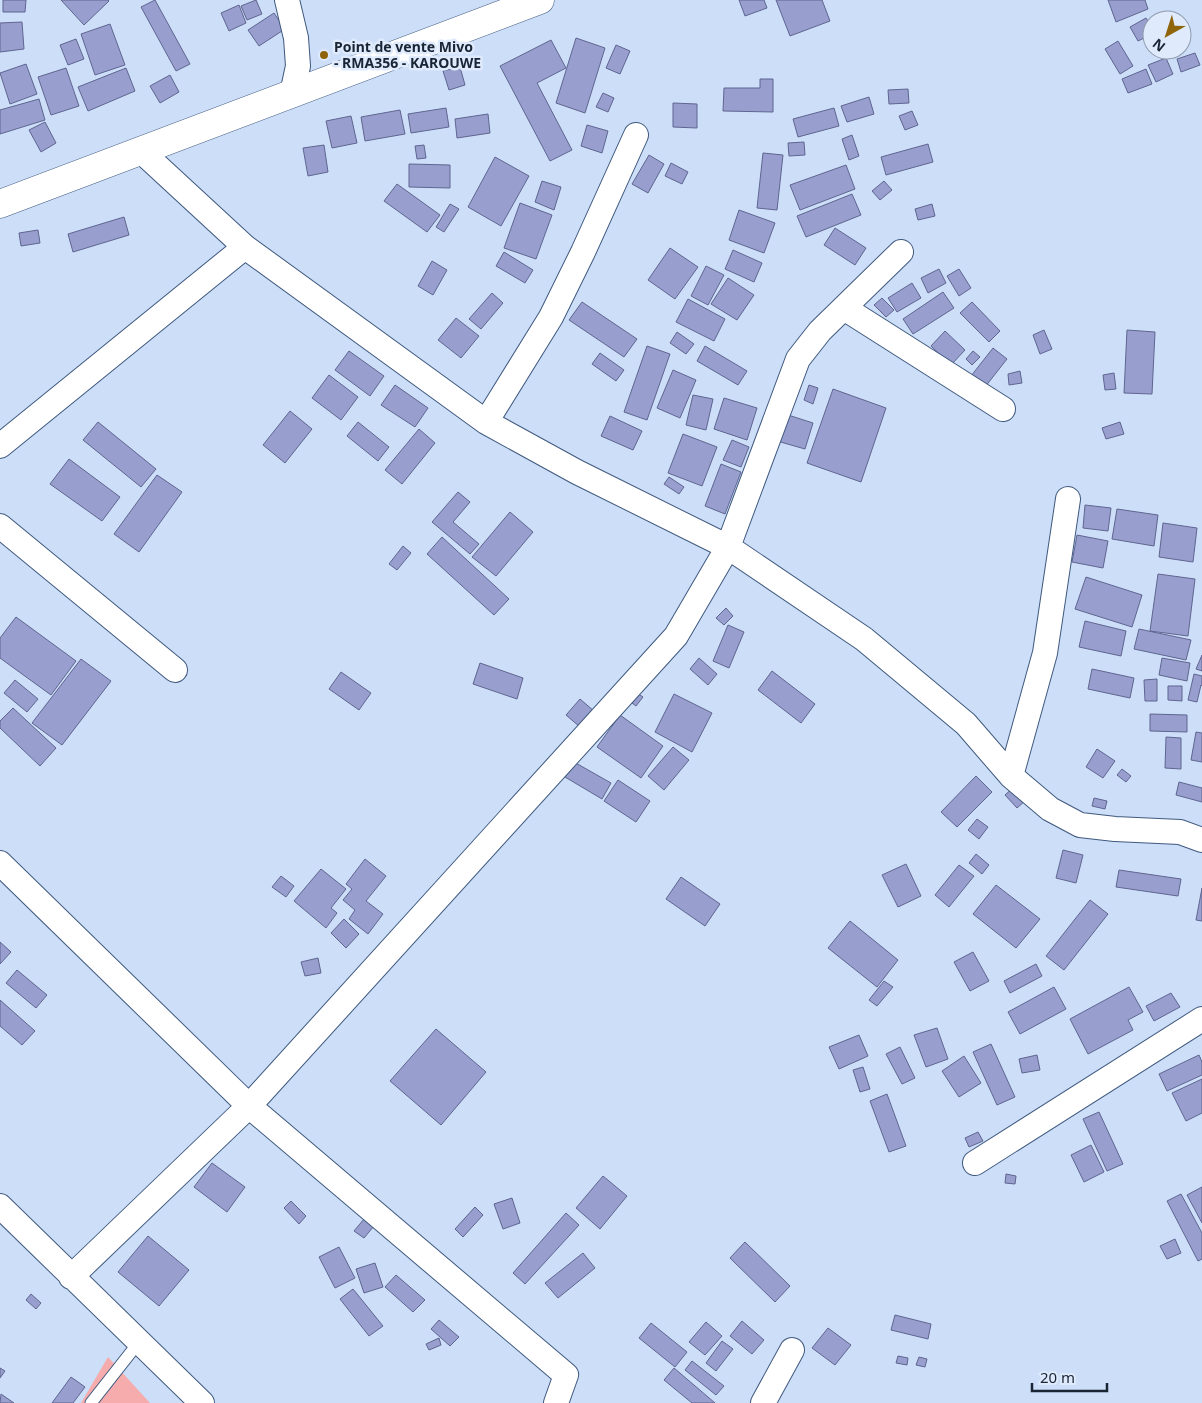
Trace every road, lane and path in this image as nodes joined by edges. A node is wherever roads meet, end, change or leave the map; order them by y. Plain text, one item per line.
1 (286, 0) edge
2 (540, 0) edge
3 (292, 94) junction
4 (636, 135) dead end
5 (141, 151) junction
6 (0, 204) edge
7 (245, 247) junction
8 (901, 252) dead end
9 (844, 308) junction
10 (1003, 409) dead end
11 (486, 422) junction
12 (0, 446) edge
13 (1068, 499) dead end
14 (0, 526) edge
15 (728, 547) junction
16 (175, 670) dead end
17 (1012, 776) junction
18 (1202, 840) edge
19 (0, 863) edge
20 (1202, 1019) edge
21 (249, 1106) junction
22 (975, 1163) dead end
23 (0, 1206) edge
24 (71, 1277) junction
25 (139, 1342) junction
26 (792, 1350) dead end
27 (90, 1403) edge
28 (202, 1403) edge
29 (556, 1403) edge
30 (763, 1403) edge

1 - 3 street
2 - 3 main road
3 - 5 main road
4 - 11 street
5 - 6 main road
5 - 7 street
7 - 11 street
7 - 12 street
8 - 9 street
9 - 10 street
9 - 15 street
11 - 15 street
13 - 17 street
14 - 16 street
15 - 17 street
15 - 21 street
17 - 18 street
19 - 21 street
20 - 22 street
21 - 24 street
21 - 29 street
23 - 24 street
24 - 25 street
25 - 27 lane
25 - 28 street
26 - 30 street

